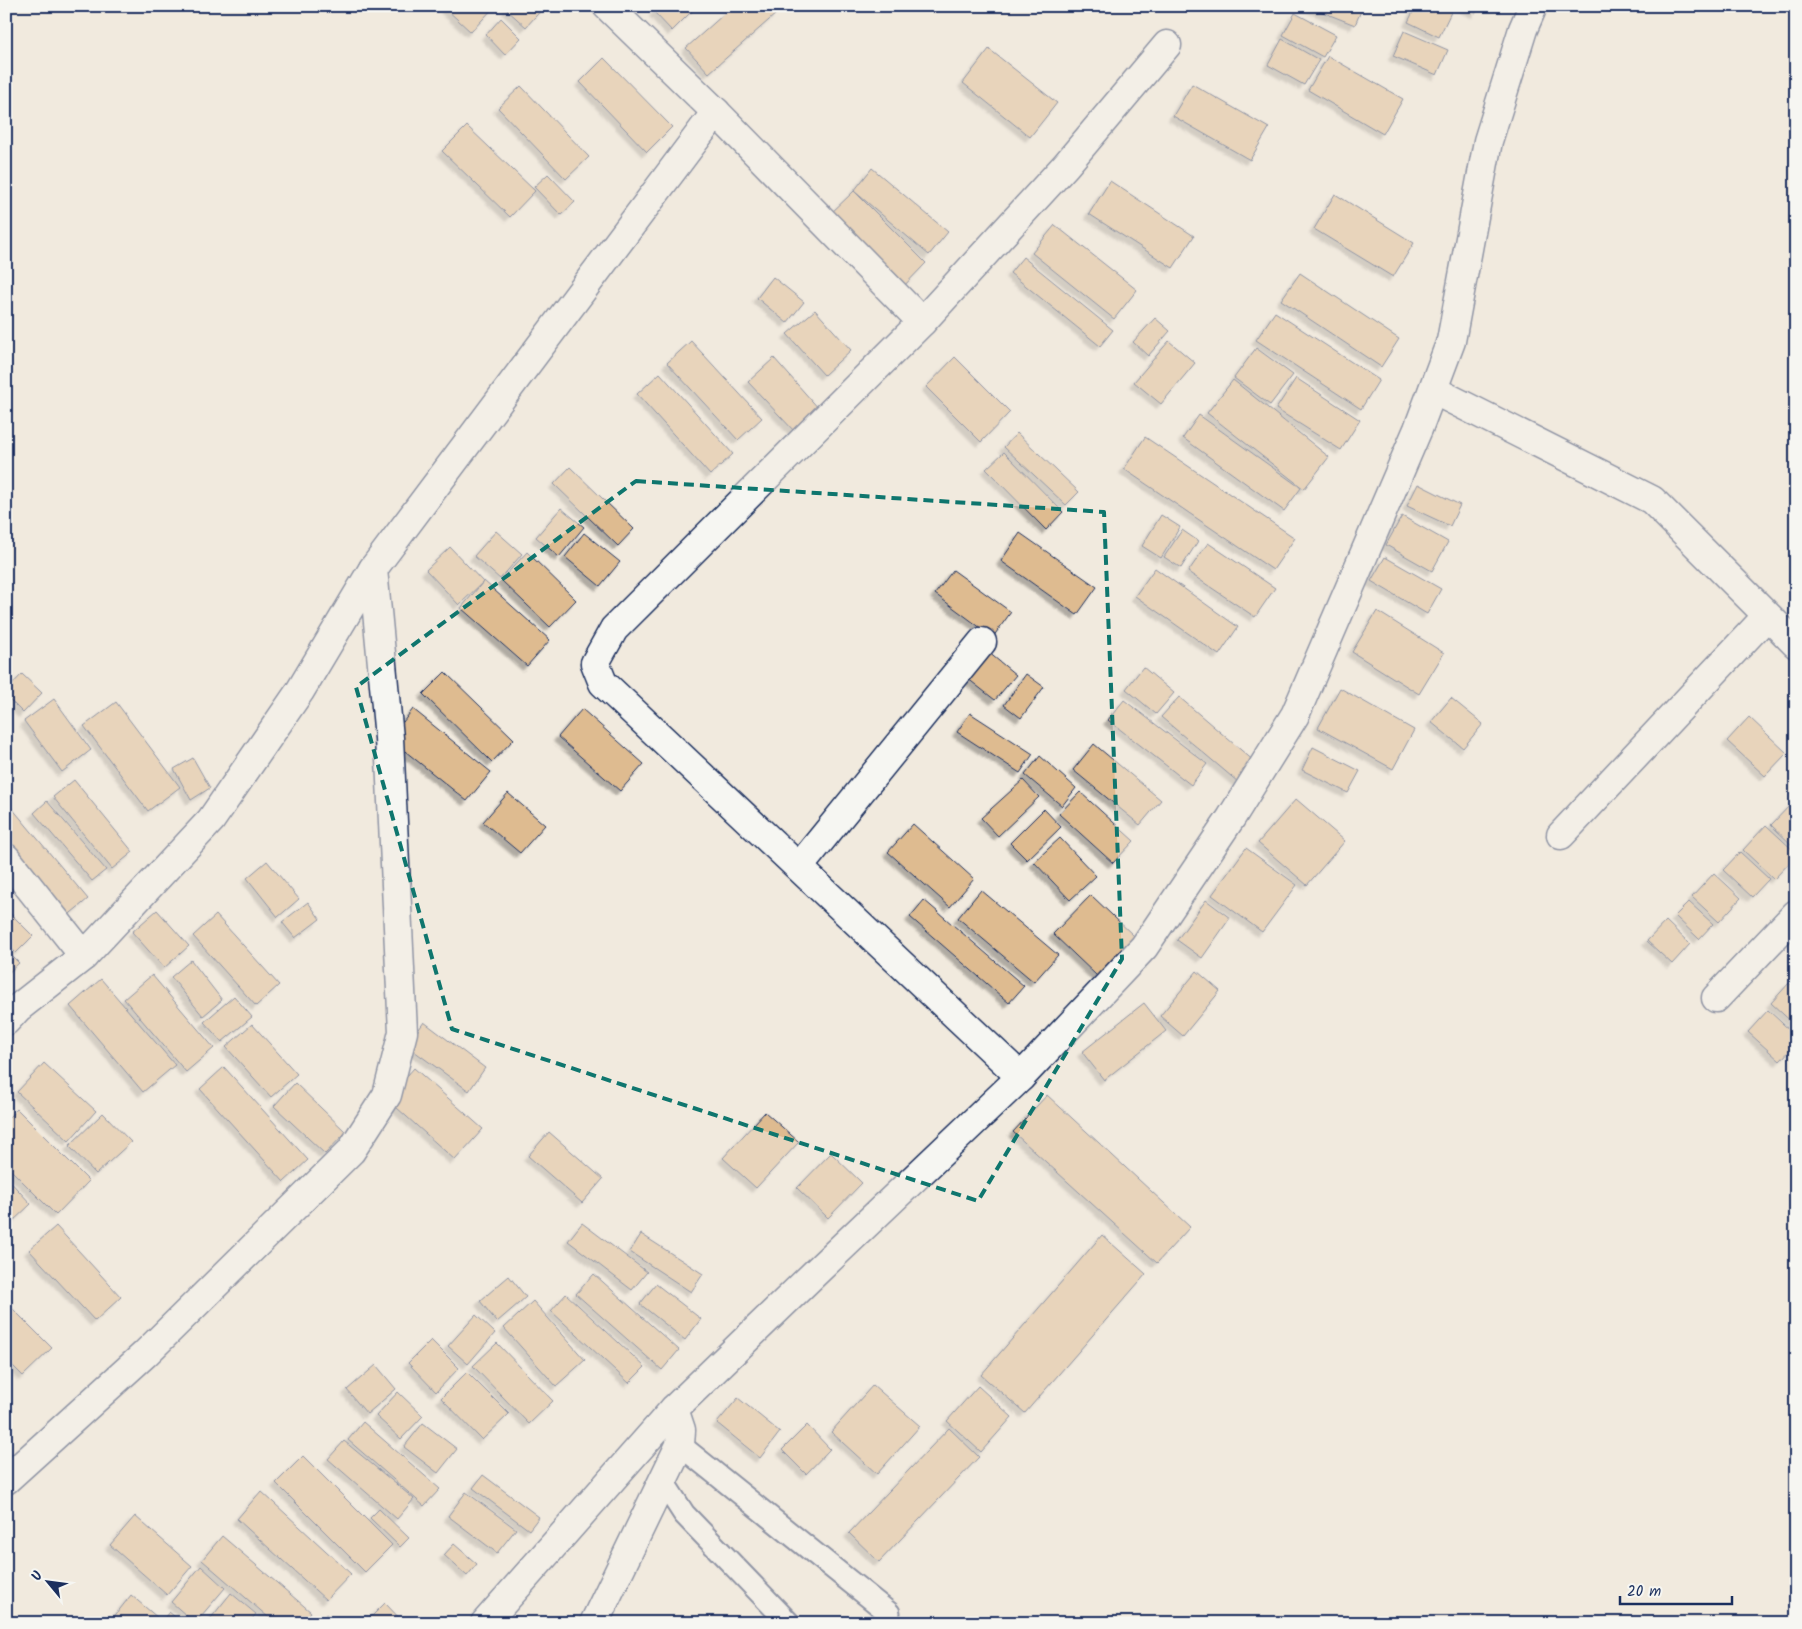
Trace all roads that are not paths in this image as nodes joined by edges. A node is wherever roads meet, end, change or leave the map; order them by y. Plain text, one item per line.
1 (607, 6) edge
2 (1534, 6) edge
3 (1167, 45) dead end
4 (716, 112) junction
5 (922, 322) junction
6 (1433, 390) junction
7 (373, 569) junction
8 (1767, 616) junction
9 (982, 642) dead end
10 (1796, 644) edge
11 (1561, 835) dead end
12 (6, 858) edge
13 (799, 868) junction
14 (1796, 914) edge
15 (84, 956) junction
16 (1716, 998) dead end
17 (6, 1021) edge
18 (1021, 1077) junction
19 (674, 1409) junction
20 (680, 1445) junction
21 (6, 1480) edge
22 (662, 1480) junction
23 (889, 1613) dead end
24 (485, 1623) edge
25 (594, 1623) edge
26 (789, 1623) edge

1 - 4 street
2 - 6 street
3 - 5 street
4 - 5 street
4 - 7 street
5 - 13 street
6 - 8 street
6 - 18 street
7 - 15 street
7 - 21 street
8 - 10 street
8 - 11 street
9 - 13 street
12 - 15 street
13 - 18 street
14 - 16 street
15 - 17 street
18 - 19 street
19 - 20 street
19 - 24 street
20 - 22 street
20 - 23 lane
22 - 25 street
22 - 26 lane

